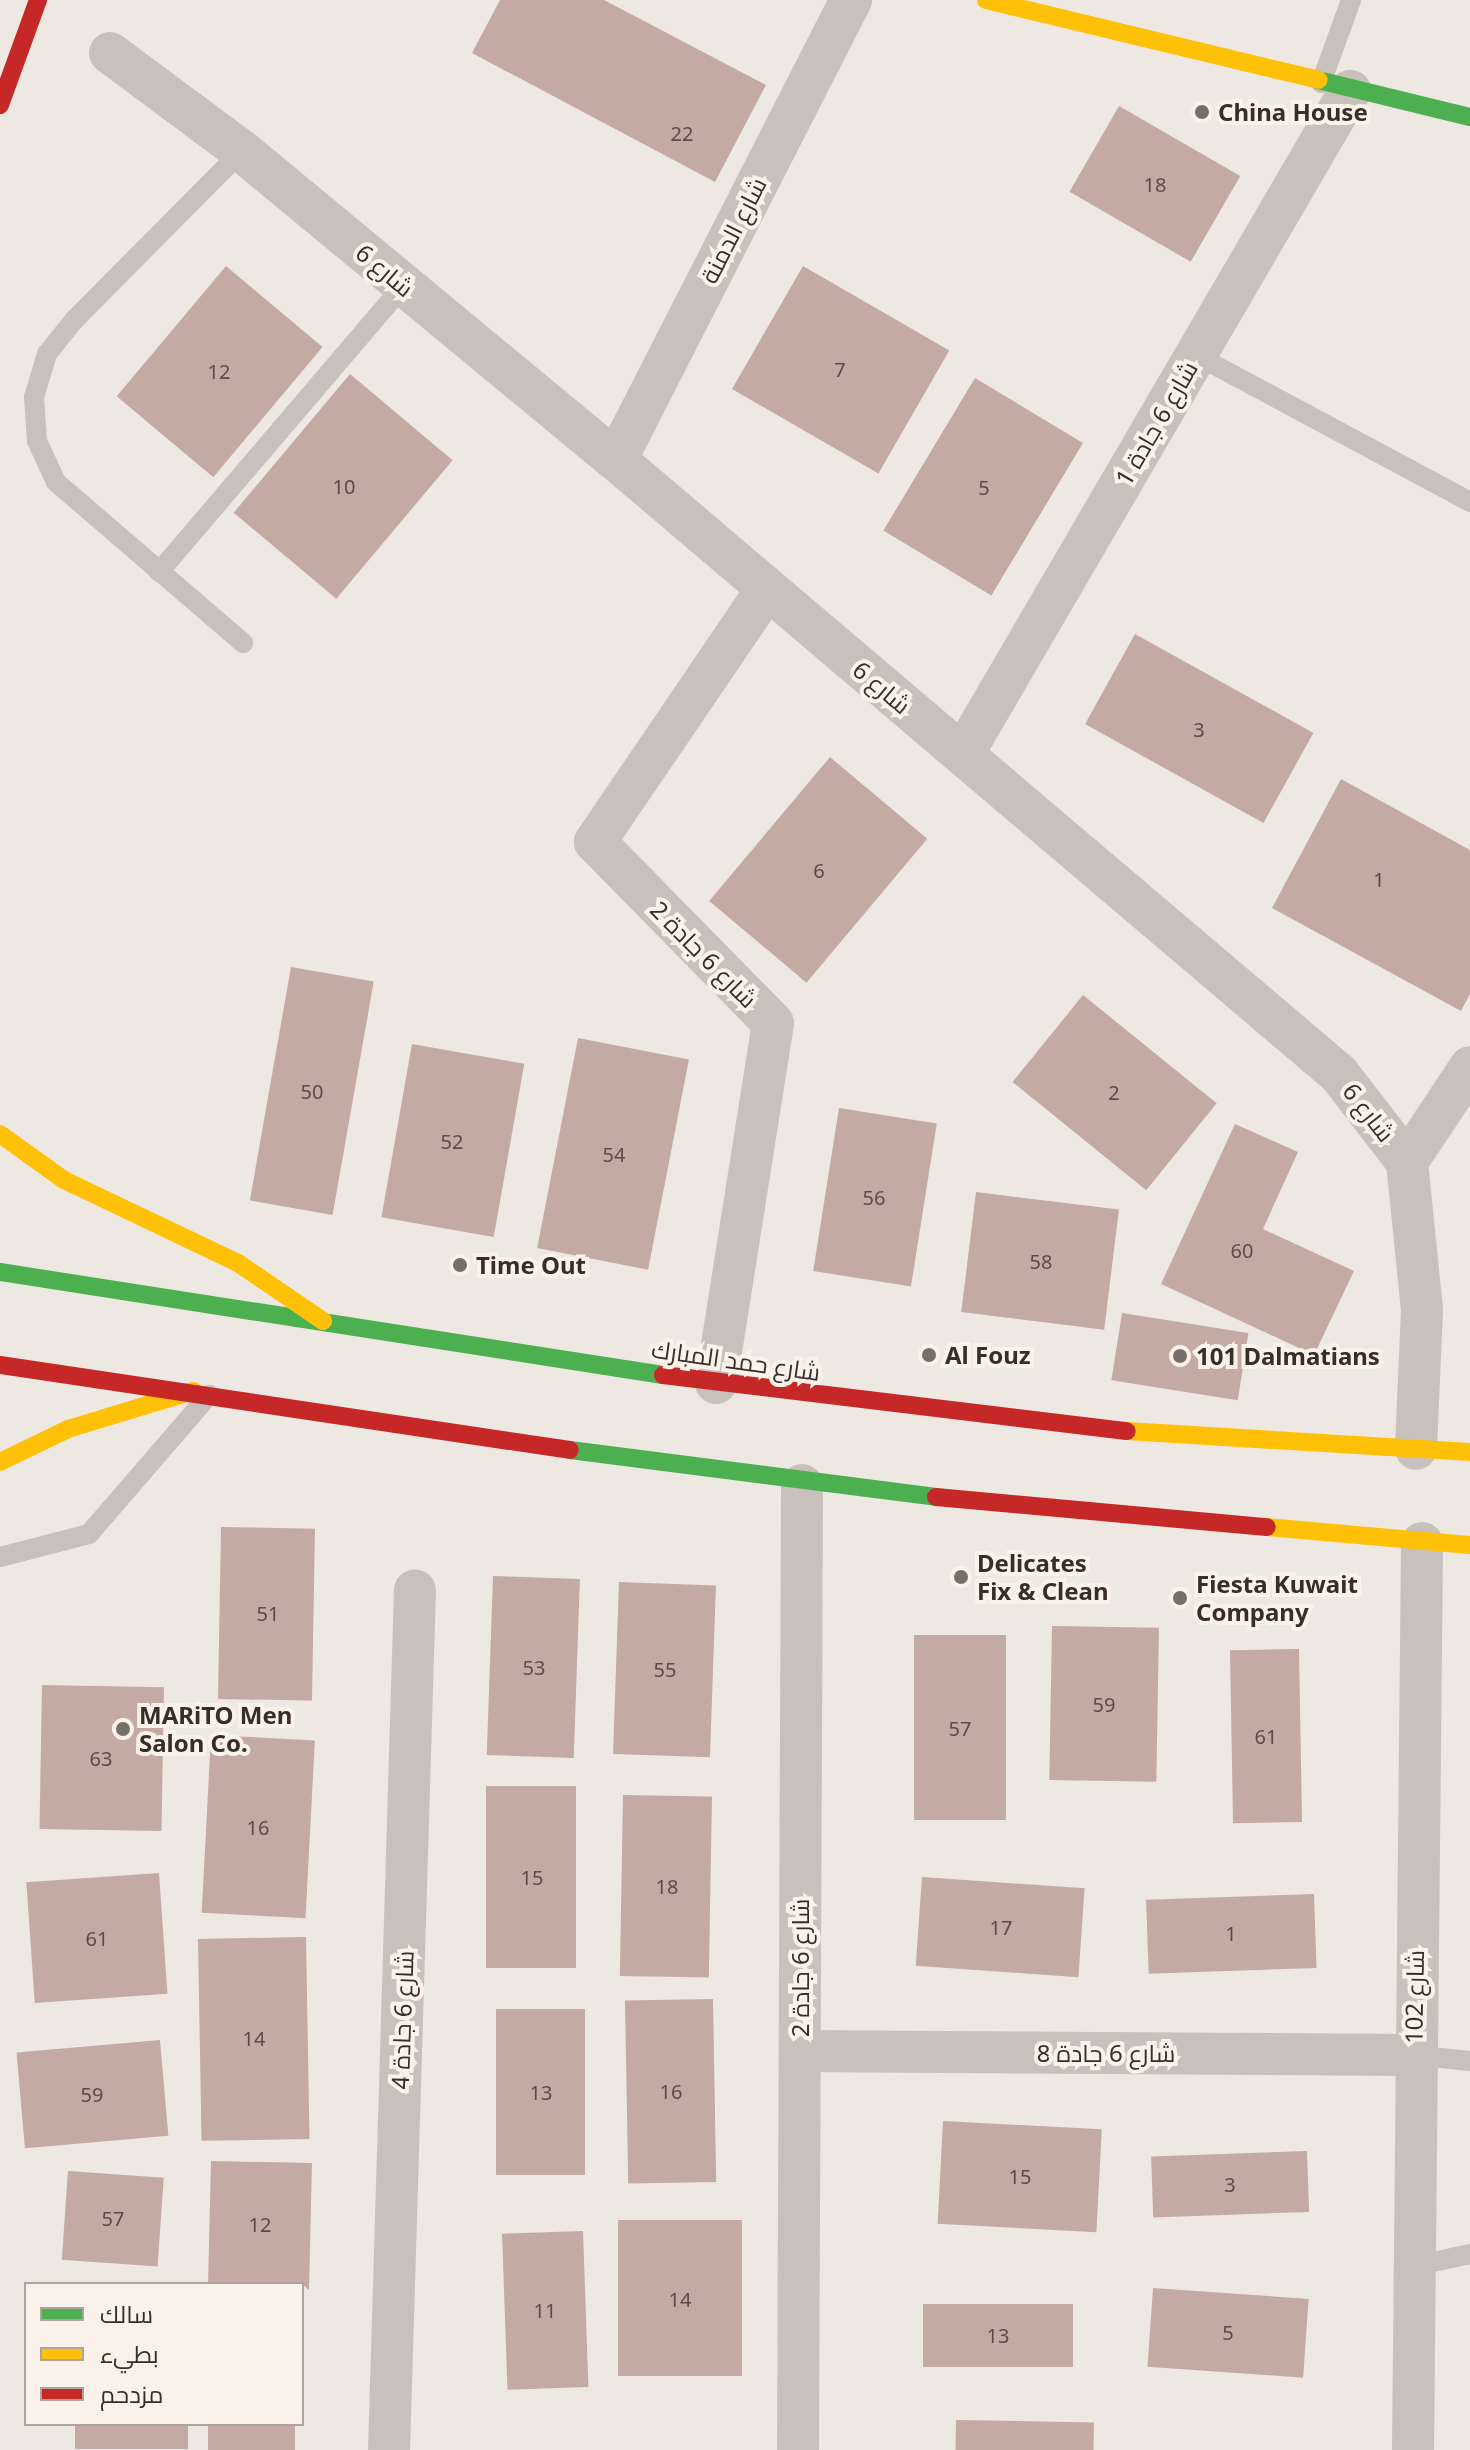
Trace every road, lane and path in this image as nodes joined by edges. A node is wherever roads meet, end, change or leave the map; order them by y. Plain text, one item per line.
1 (38, 0) edge
2 (851, 0) edge
3 (986, 0) edge
4 (1351, 0) edge
5 (110, 53) dead end
6 (1335, 87) junction
7 (0, 105) edge
8 (1470, 117) edge
9 (242, 151) junction
10 (404, 285) junction
11 (1196, 355) junction
12 (616, 460) junction
13 (1470, 502) edge
14 (159, 572) junction
15 (766, 590) junction
16 (243, 643) dead end
17 (963, 754) junction
18 (1470, 1067) edge
19 (0, 1134) edge
20 (1407, 1162) junction
21 (0, 1272) edge
22 (323, 1321) junction
23 (0, 1365) edge
24 (716, 1383) junction
25 (202, 1392) junction
26 (1416, 1449) junction
27 (1470, 1452) edge
28 (0, 1462) edge
29 (802, 1485) junction
30 (1422, 1543) junction
31 (1470, 1545) edge
32 (0, 1557) edge
33 (415, 1590) dead end
34 (800, 2051) junction
35 (1413, 2055) junction
36 (1470, 2061) edge
37 (1470, 2254) edge
38 (1415, 2266) junction
39 (389, 2450) edge
40 (798, 2450) edge
41 (1413, 2450) edge

1 - 7 main road
2 - 12 street, شارع الدمنة
3 - 6 main road
4 - 6 lane
5 - 9 street, شارع 6
6 - 8 main road
6 - 11 street, شارع 6 جادة 1
9 - 10 street, شارع 6
9 - 14 lane
10 - 12 street, شارع 6
10 - 14 lane
11 - 13 lane
11 - 17 street, شارع 6 جادة 1
12 - 15 street, شارع 6
14 - 16 lane
15 - 17 street, شارع 6
15 - 24 street, شارع 6 جادة 2
17 - 20 street, شارع 6
18 - 20 street
19 - 22 main road
20 - 26 street, شارع 6
21 - 22 main road, شارع حمد المبارك
22 - 24 main road, شارع حمد المبارك
23 - 25 main road
24 - 26 main road, شارع حمد المبارك
25 - 28 main road
25 - 29 main road
25 - 32 lane
26 - 27 main road, شارع حمد المبارك
29 - 30 main road
29 - 34 street, شارع 6 جادة 2
30 - 31 main road
30 - 35 street, شارع 102
33 - 39 street, شارع 6 جادة 4
34 - 35 street, شارع 6 جادة 8
34 - 40 street, شارع 6 جادة 2
35 - 36 lane
35 - 38 street, شارع 102
37 - 38 lane
38 - 41 street, شارع 102

